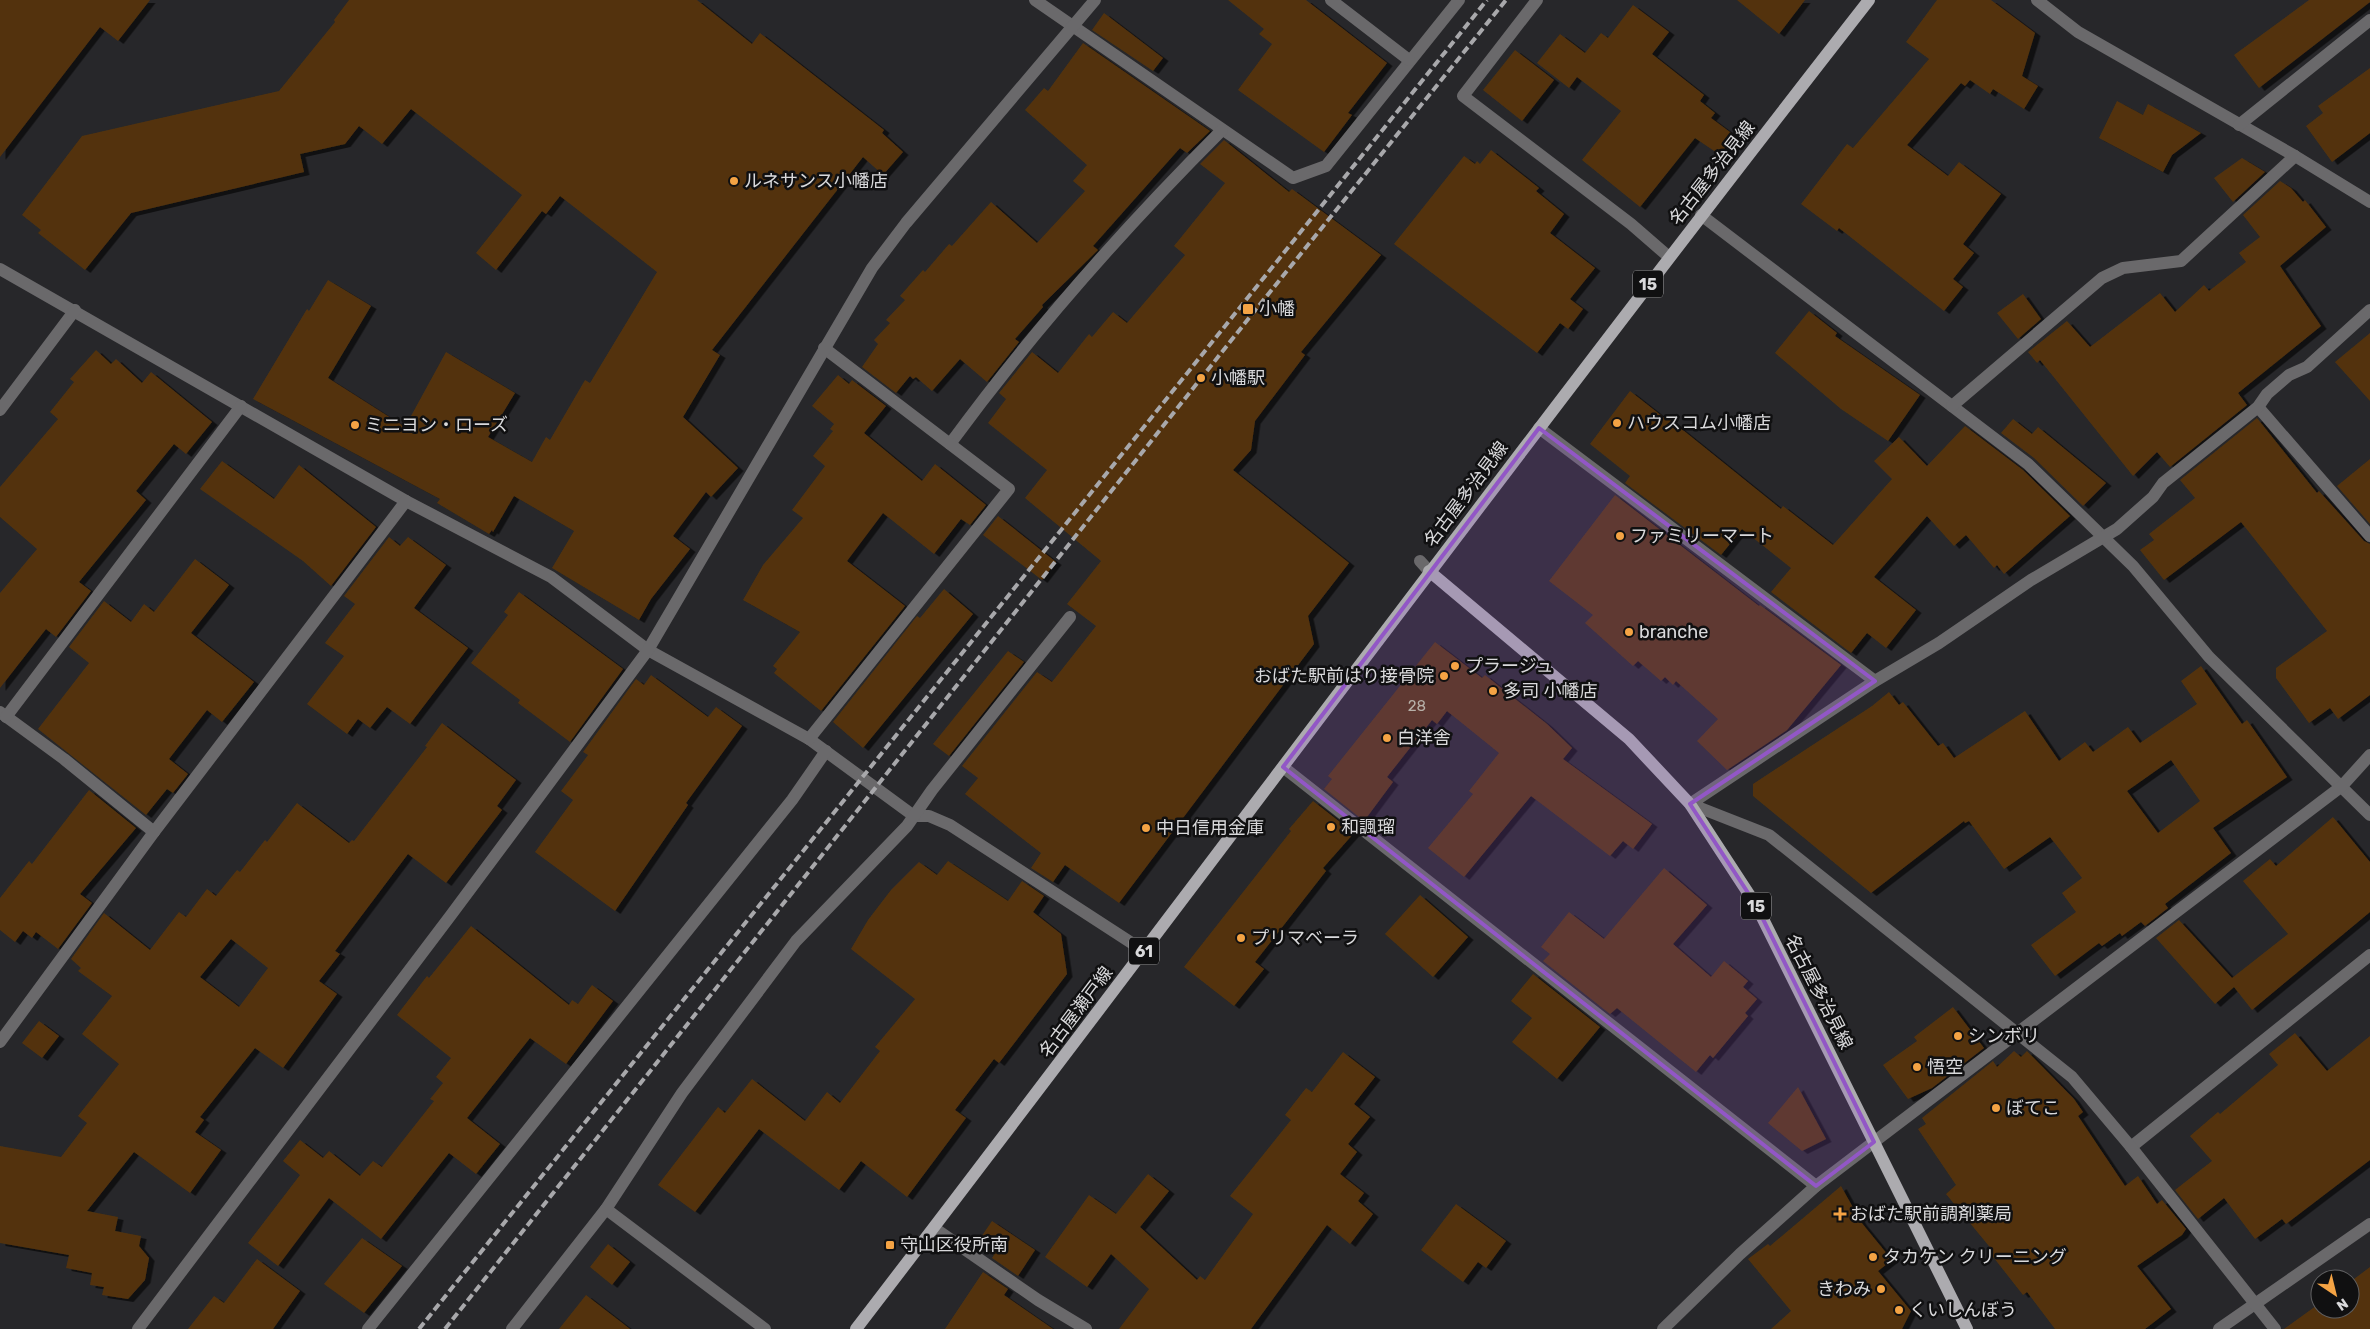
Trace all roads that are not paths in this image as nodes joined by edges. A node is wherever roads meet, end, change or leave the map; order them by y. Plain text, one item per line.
1 (1035, 0) edge
2 (1095, 0) edge
3 (1331, 0) edge
4 (1459, 0) edge
5 (1537, 0) edge
6 (1869, 0) edge
7 (2038, 0) edge
8 (2370, 20) edge
9 (1072, 26) junction
10 (1409, 60) junction
11 (2239, 125) junction
12 (1222, 130) junction
13 (2295, 156) junction
14 (2370, 202) edge
15 (1701, 215) junction
16 (1669, 257) junction
17 (0, 268) edge
18 (75, 310) junction
19 (2370, 310) edge
20 (824, 348) junction
21 (241, 406) junction
22 (1952, 406) junction
23 (2258, 407) junction
24 (0, 410) edge
25 (1539, 428) junction
26 (950, 444) junction
27 (406, 501) junction
28 (2370, 536) edge
29 (2104, 537) junction
30 (1420, 561) dead end
31 (1429, 570) junction
32 (1070, 617) dead end
33 (648, 650) junction
34 (1875, 681) junction
35 (3, 714) edge
36 (809, 740) junction
37 (826, 751) junction
38 (2370, 755) edge
39 (1284, 766) junction
40 (2342, 786) junction
41 (1690, 804) junction
42 (2370, 814) edge
43 (914, 816) junction
44 (154, 832) junction
45 (1144, 951) junction
46 (2370, 955) edge
47 (2019, 1033) junction
48 (0, 1042) edge
49 (1874, 1142) junction
50 (2131, 1147) junction
51 (1816, 1186) junction
52 (606, 1209) junction
53 (2370, 1224) edge
54 (934, 1228) junction
55 (2255, 1302) junction
56 (138, 1329) edge
57 (368, 1329) edge
58 (512, 1329) edge
59 (766, 1329) edge
60 (856, 1329) edge
61 (1086, 1329) edge
62 (1663, 1329) edge
63 (1967, 1329) edge
64 (2219, 1329) edge
65 (2275, 1329) edge

1 - 9 street
2 - 9 street
3 - 10 street
4 - 10 street
5 - 16 street
6 - 15 main road, 名古屋多治見線 / 15
7 - 11 street
8 - 11 street
9 - 12 street
9 - 20 street
10 - 12 street
11 - 13 street
12 - 26 street
13 - 14 street
13 - 22 street
15 - 16 main road, 名古屋多治見線 / 15
15 - 22 street
16 - 25 main road, 名古屋多治見線 / 15
17 - 18 street
18 - 21 street
18 - 24 street
19 - 23 street
20 - 26 street
20 - 33 street
21 - 27 street
21 - 35 street
22 - 29 street
23 - 28 street
23 - 29 street
25 - 31 main road, 名古屋多治見線 / 15
25 - 34 street
26 - 36 street
27 - 33 street
27 - 44 street
29 - 34 street
29 - 40 street
30 - 31 street
31 - 39 main road, 名古屋瀬戸線 / 61
31 - 41 main road, 名古屋多治見線 / 15
32 - 43 street
33 - 36 street
33 - 56 street
34 - 41 street
35 - 44 street
36 - 37 street
37 - 43 street
37 - 57 street
38 - 40 street
39 - 45 main road, 名古屋瀬戸線 / 61
39 - 51 street
40 - 42 street
40 - 47 street
41 - 47 street
41 - 49 main road, 名古屋多治見線 / 15
43 - 45 street
43 - 52 street
44 - 48 street
45 - 54 main road, 名古屋瀬戸線 / 61
46 - 50 street
47 - 49 street
47 - 50 street
49 - 51 street
49 - 63 main road, 名古屋多治見線 / 15
50 - 55 street
51 - 62 street
52 - 58 street
52 - 59 street
53 - 55 street
54 - 60 main road, 名古屋瀬戸線 / 61
54 - 61 street
55 - 64 street
55 - 65 street

